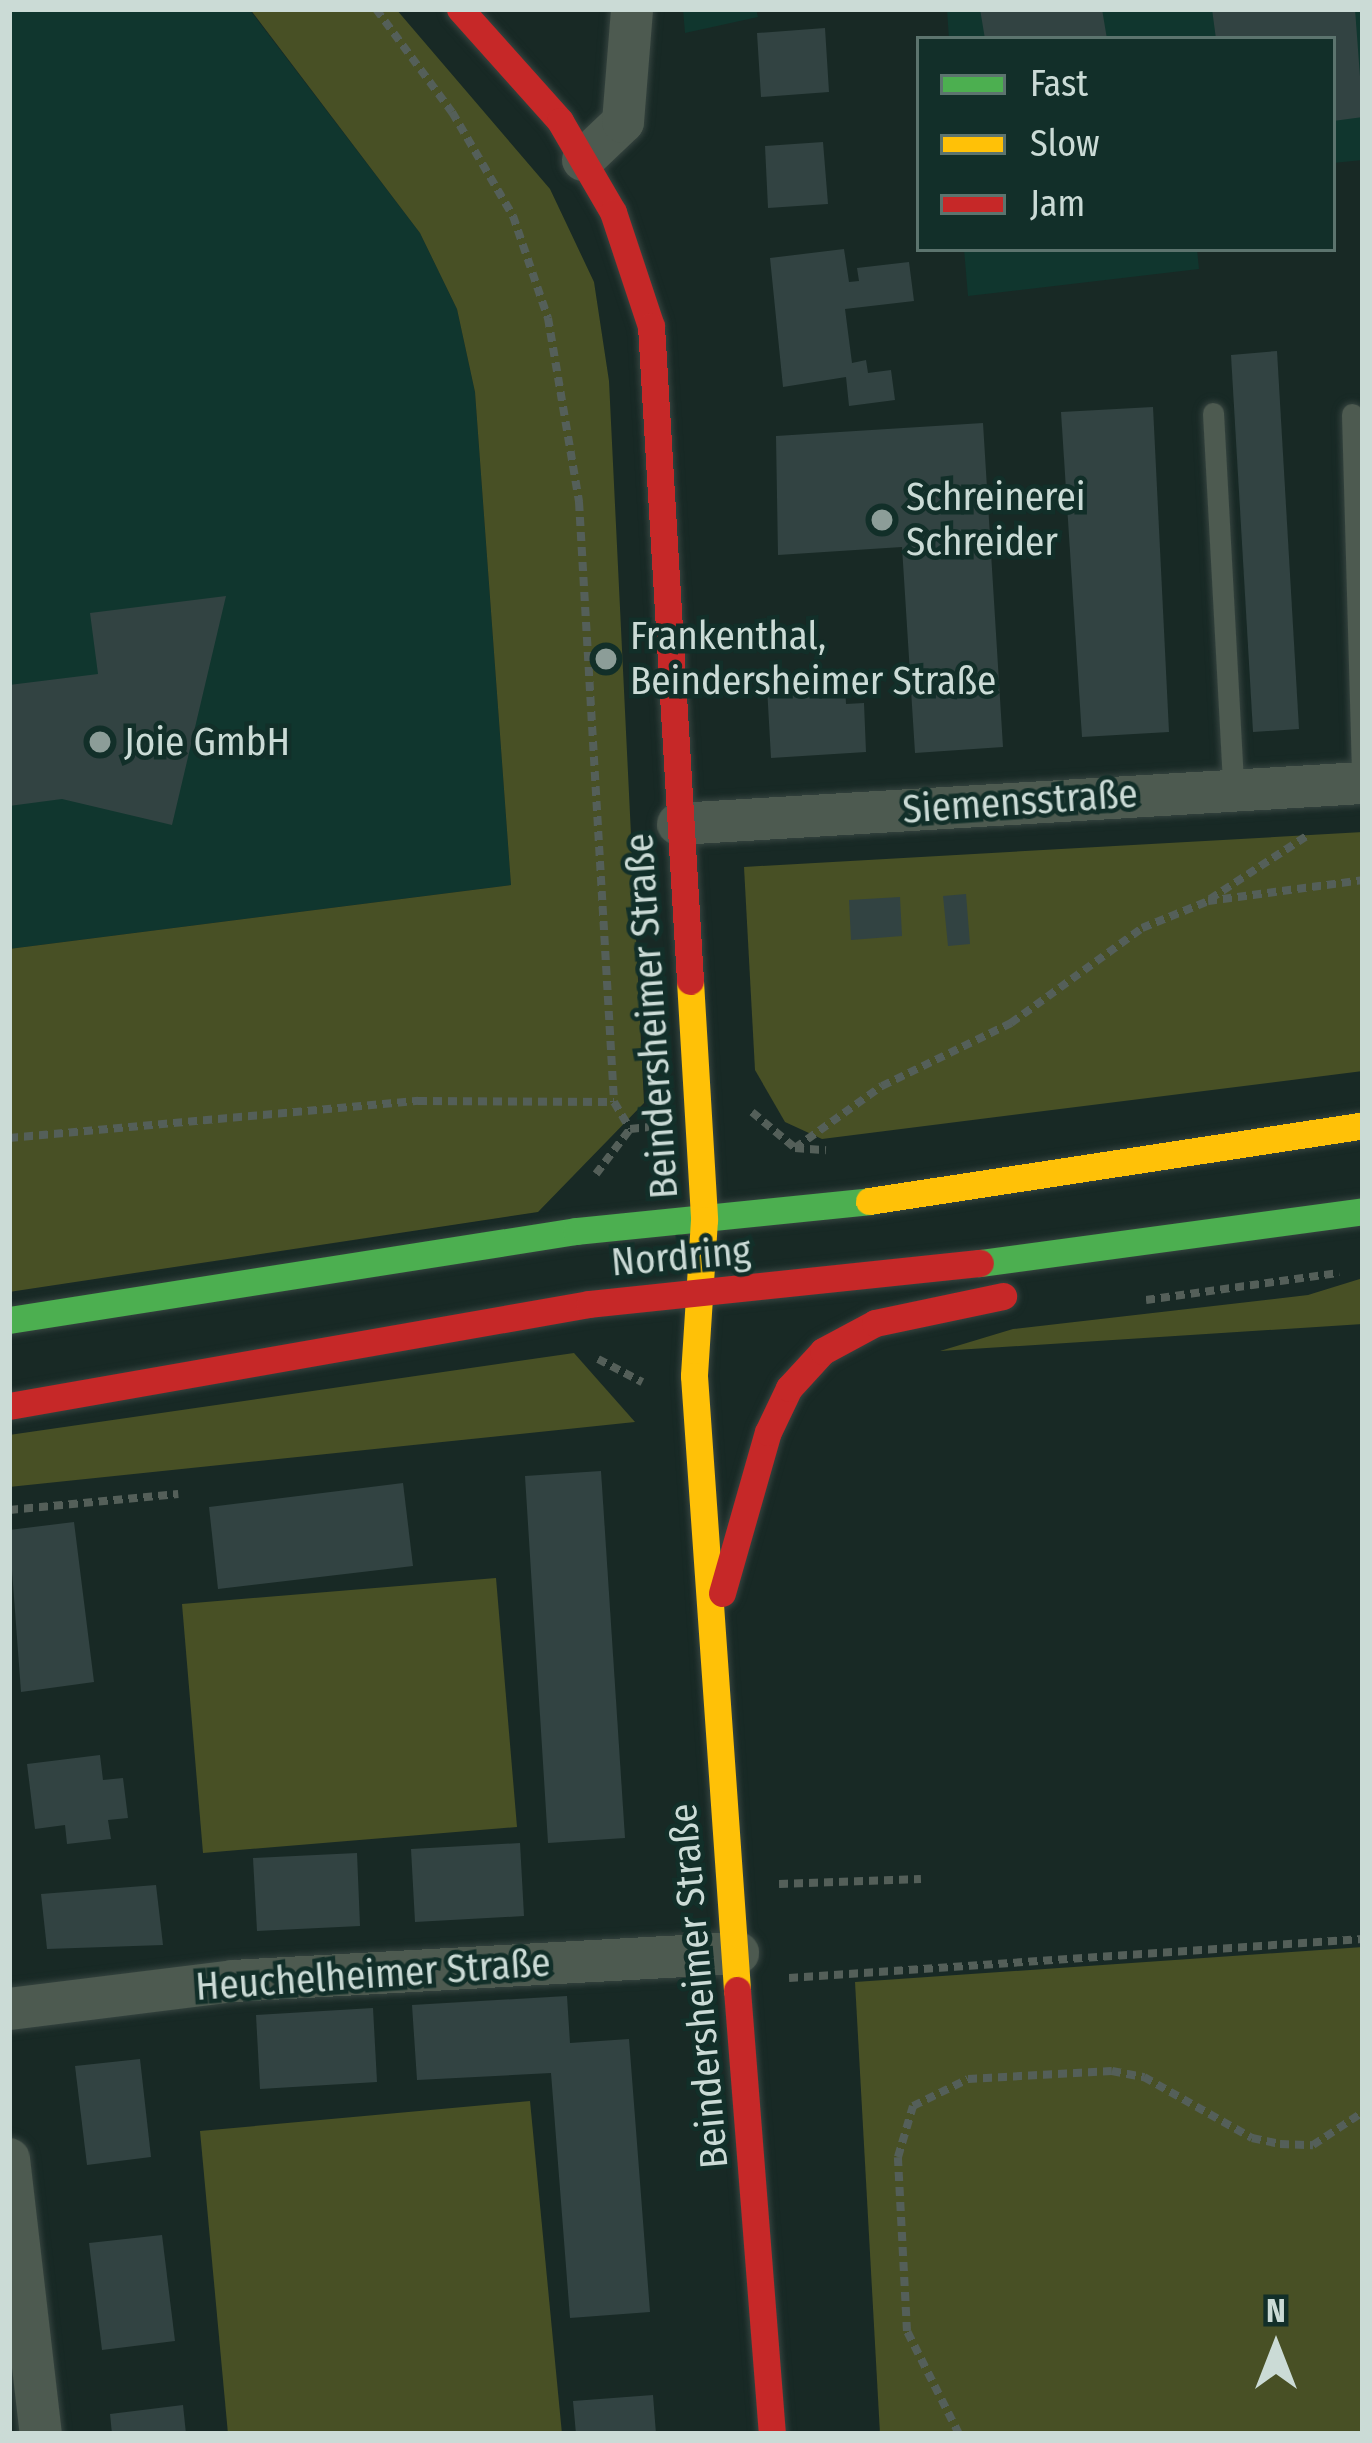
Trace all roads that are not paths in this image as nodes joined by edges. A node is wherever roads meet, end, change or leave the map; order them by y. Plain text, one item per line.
1 (460, 9) edge
2 (632, 9) edge
3 (583, 160) junction
4 (1213, 413) dead end
5 (1352, 414) dead end
6 (1362, 783) edge
7 (1233, 788) junction
8 (678, 824) junction
9 (1363, 1125) edge
10 (1363, 1215) edge
11 (704, 1220) junction
12 (700, 1294) junction
13 (9, 1320) edge
14 (9, 1406) edge
15 (709, 1639) junction
16 (739, 1967) junction
17 (9, 2009) edge
18 (9, 2159) edge
19 (40, 2434) edge
20 (772, 2434) edge

1 - 3 street, Beindersheimer Straße
2 - 3 street
3 - 8 street, Beindersheimer Straße
4 - 7 lane
5 - 6 lane
6 - 7 street, Siemensstraße
7 - 8 street, Siemensstraße
8 - 11 street, Beindersheimer Straße
9 - 11 street, Nordring
10 - 12 street, Nordring
10 - 15 street, Nordring
11 - 12 street, Beindersheimer Straße
11 - 13 street, Nordring
12 - 14 street, Nordring
12 - 15 street, Beindersheimer Straße
15 - 16 street, Beindersheimer Straße
16 - 17 street, Heuchelheimer Straße
16 - 20 street, Beindersheimer Straße
18 - 19 street

